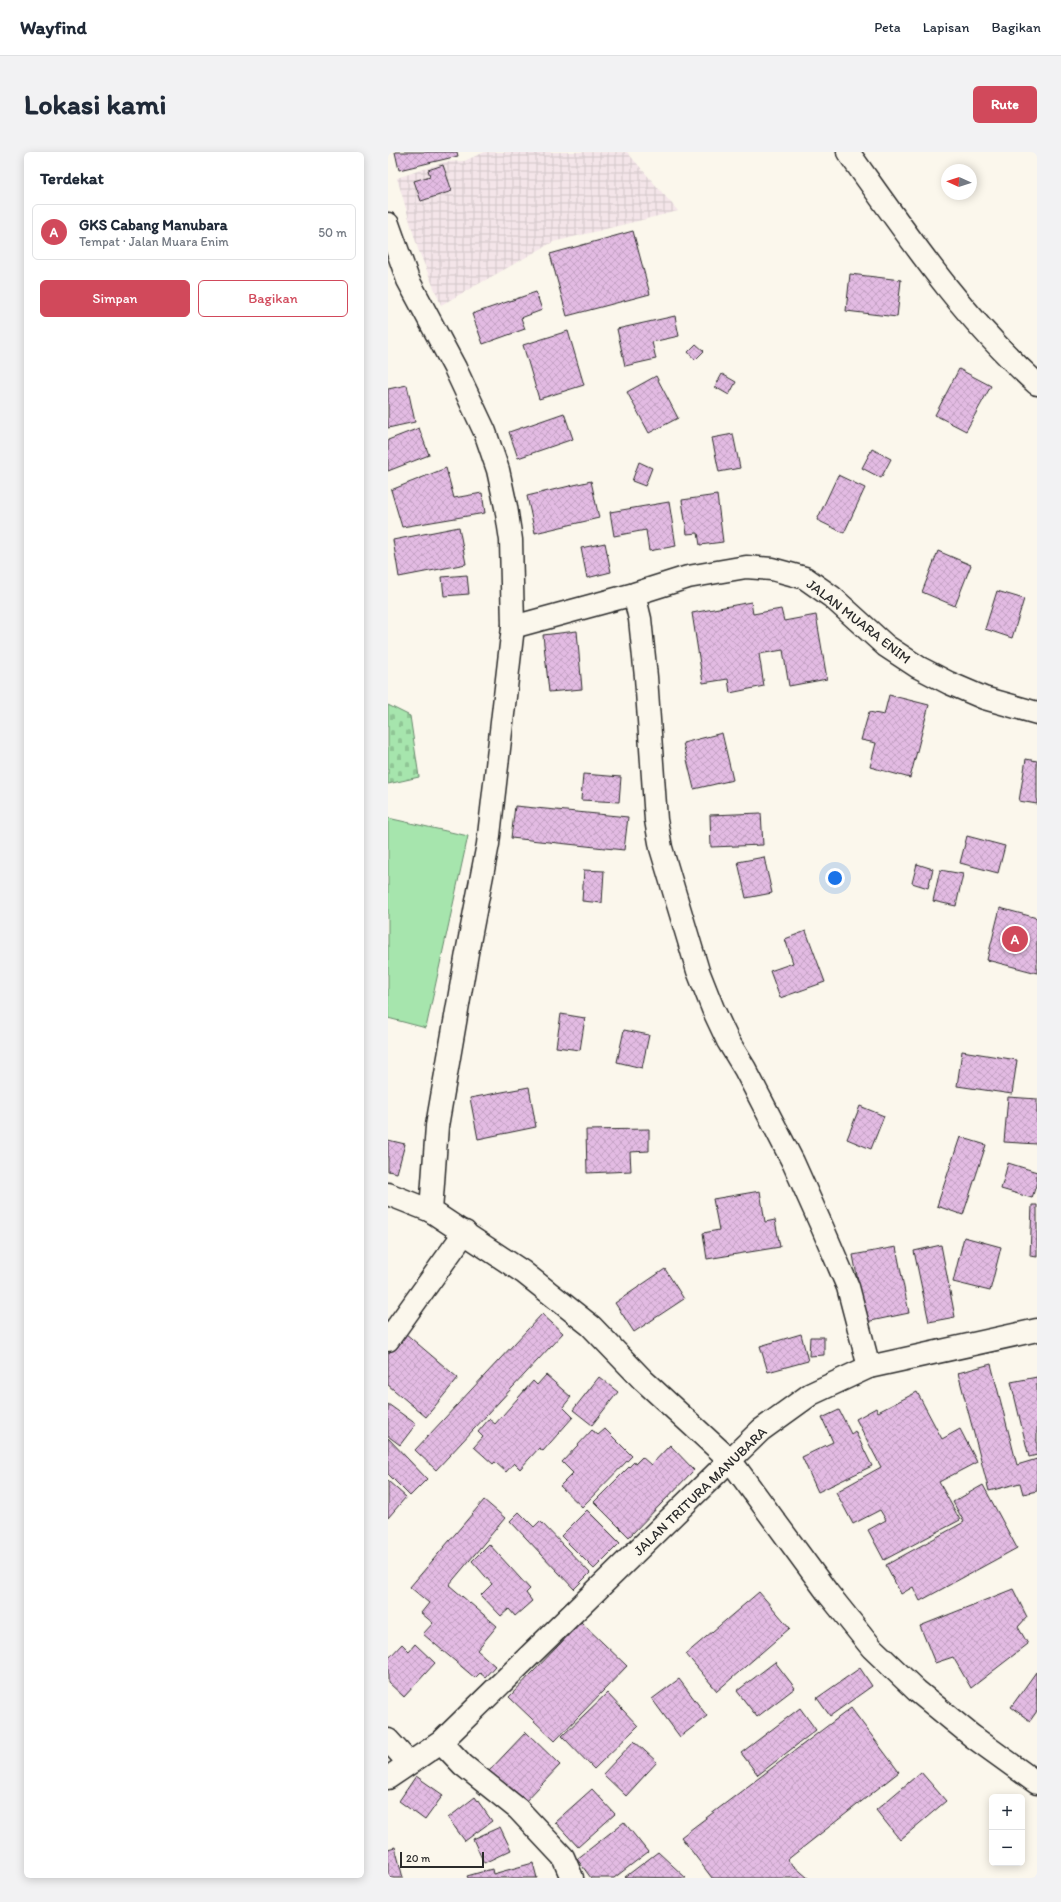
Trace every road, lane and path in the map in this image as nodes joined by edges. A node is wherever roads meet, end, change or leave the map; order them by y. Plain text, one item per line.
1 (848, 152) edge
2 (388, 224) edge
3 (1037, 384) edge
4 (634, 594) junction
5 (513, 627) junction
6 (1037, 713) edge
7 (388, 1194) edge
8 (431, 1211) junction
9 (465, 1232) junction
10 (1037, 1330) edge
11 (388, 1340) edge
12 (868, 1367) junction
13 (730, 1460) junction
14 (388, 1740) edge
15 (441, 1742) junction
16 (409, 1763) junction
17 (388, 1778) edge
18 (1037, 1783) edge
19 (572, 1878) edge

1 - 3 street
2 - 5 street
4 - 5 street, JALAN MUARA ENIM
4 - 6 street, JALAN MUARA ENIM
4 - 12 street
5 - 8 street
7 - 8 street
8 - 9 street
9 - 11 street
9 - 13 street
10 - 12 street, JALAN TRITURA MANUBARA
12 - 13 street, JALAN TRITURA MANUBARA
13 - 15 street, JALAN TRITURA MANUBARA
13 - 18 street
14 - 16 street
15 - 16 street, JALAN TRITURA MANUBARA
15 - 19 street
16 - 17 street, JALAN TRITURA MANUBARA

